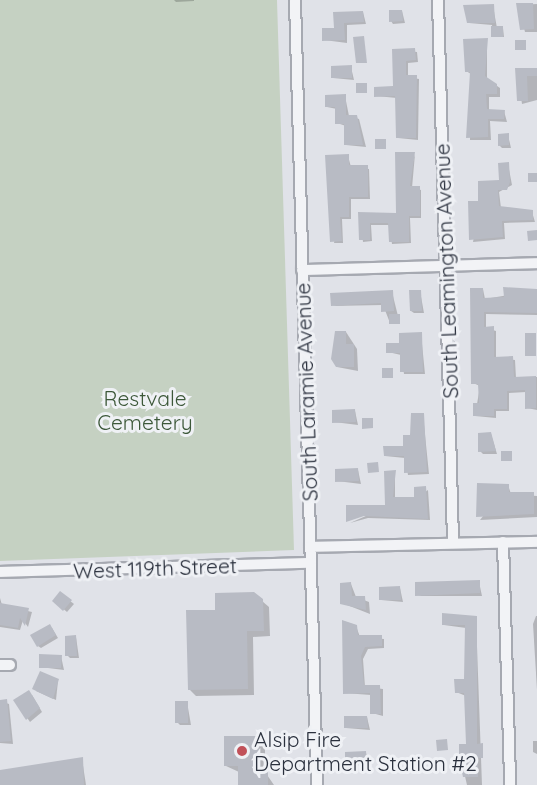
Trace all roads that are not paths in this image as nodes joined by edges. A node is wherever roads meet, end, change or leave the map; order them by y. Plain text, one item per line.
1 (294, 0) edge
2 (438, 0) edge
3 (537, 263) edge
4 (446, 267) junction
5 (302, 270) junction
6 (453, 542) junction
7 (503, 542) junction
8 (537, 542) edge
9 (310, 547) junction
10 (311, 563) junction
11 (0, 572) edge
12 (317, 785) edge
13 (510, 785) edge

1 - 5 street, South Laramie Avenue
2 - 4 street, South Leamington Avenue
3 - 4 street
4 - 5 street
4 - 6 street, South Leamington Avenue
5 - 9 street, South Laramie Avenue
6 - 7 street
6 - 9 street
7 - 8 street
7 - 13 street
9 - 10 street, South Laramie Avenue
10 - 11 street, West 119th Street
10 - 12 street, South Laramie Avenue

